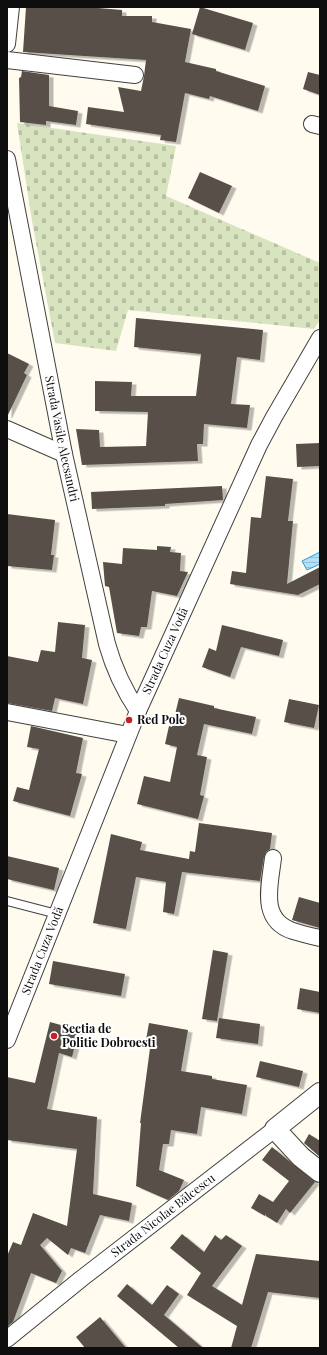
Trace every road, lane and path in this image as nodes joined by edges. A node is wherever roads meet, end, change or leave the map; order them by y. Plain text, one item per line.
1 (11, 7) edge
2 (7, 44) edge
3 (7, 60) edge
4 (135, 75) dead end
5 (7, 158) edge
6 (320, 338) edge
7 (7, 429) edge
8 (64, 454) junction
9 (138, 711) junction
10 (7, 712) edge
11 (128, 735) junction
12 (273, 858) dead end
13 (7, 901) edge
14 (58, 914) junction
15 (320, 938) edge
16 (7, 1040) edge
17 (320, 1093) edge
18 (275, 1129) junction
19 (320, 1172) edge
20 (7, 1339) edge

1 - 2 street
3 - 4 street
5 - 8 street, Strada Vasile Alecsandri
6 - 9 street, Strada Cuza Vodă
7 - 8 street
8 - 9 street, Strada Vasile Alecsandri
9 - 11 street, Strada Cuza Vodă
10 - 11 street
11 - 14 street, Strada Cuza Vodă
12 - 15 street
13 - 14 lane
14 - 16 street, Strada Cuza Vodă
17 - 18 street, Strada Nicolae Bălcescu
18 - 19 street
18 - 20 street, Strada Nicolae Bălcescu

